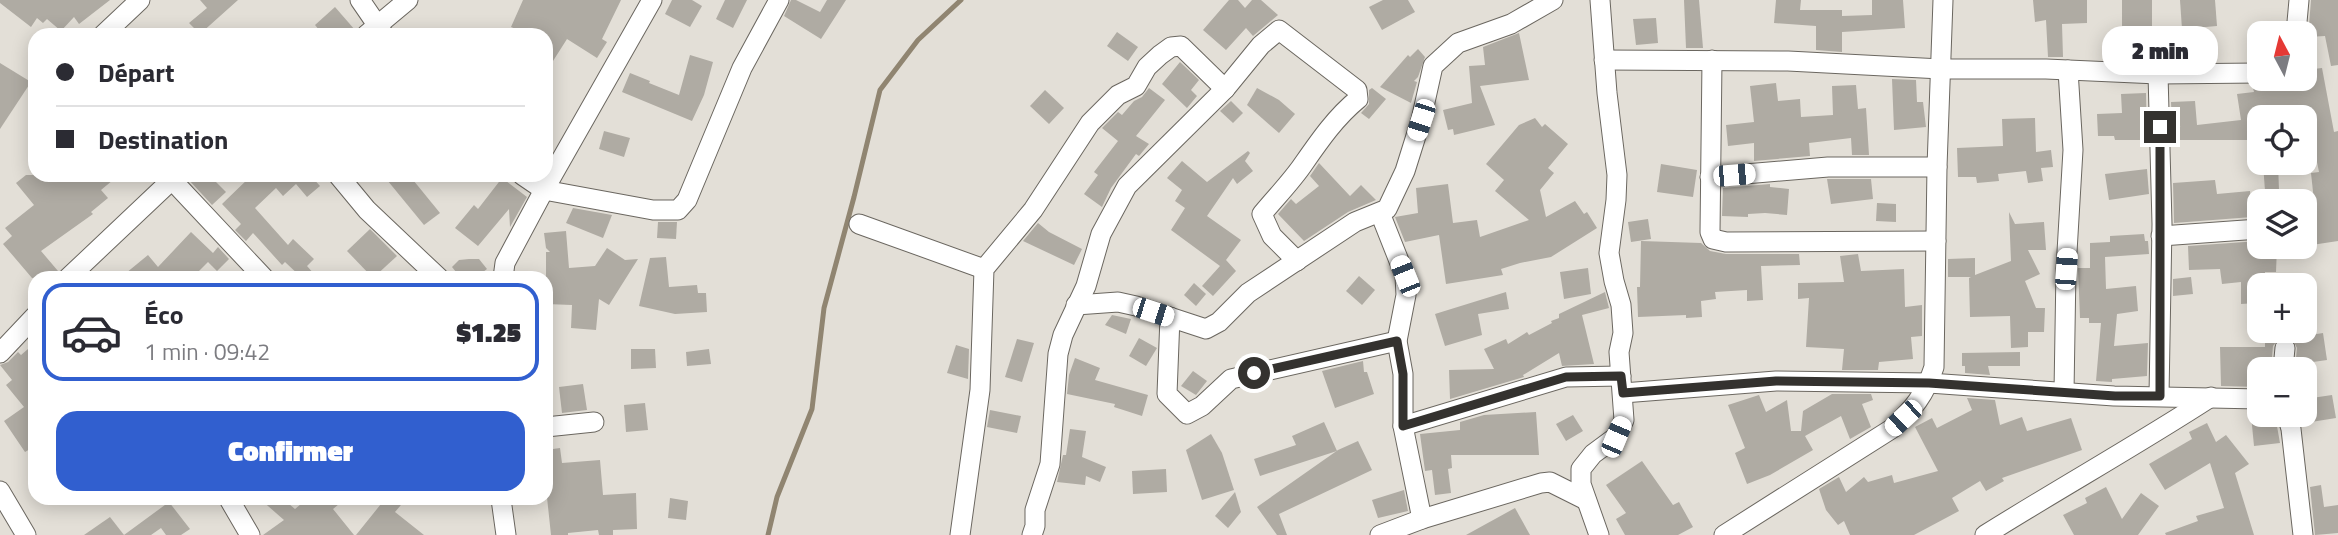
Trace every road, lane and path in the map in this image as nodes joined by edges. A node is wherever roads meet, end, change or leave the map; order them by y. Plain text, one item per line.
1 (140, 0) edge
2 (360, 0) edge
3 (408, 0) edge
4 (652, 0) edge
5 (779, 0) edge
6 (1553, 0) edge
7 (1600, 0) edge
8 (1943, 0) edge
9 (2299, 0) edge
10 (2297, 21) edge
11 (110, 28) edge
12 (374, 28) edge
13 (380, 28) edge
14 (1604, 60) junction
15 (1712, 60) junction
16 (1941, 69) junction
17 (2068, 70) junction
18 (2247, 73) edge
19 (2158, 74) junction
20 (1224, 89) junction
21 (1937, 167) junction
22 (553, 174) edge
23 (1710, 177) junction
24 (170, 182) edge
25 (179, 182) edge
26 (344, 182) edge
27 (532, 182) edge
28 (549, 182) edge
29 (544, 190) junction
30 (1380, 213) junction
31 (859, 224) dead end
32 (2247, 230) edge
33 (2161, 236) junction
34 (1936, 241) junction
35 (1297, 261) junction
36 (984, 269) junction
37 (77, 271) edge
38 (258, 271) edge
39 (432, 271) edge
40 (504, 271) edge
41 (1076, 305) junction
42 (1170, 317) junction
43 (28, 323) edge
44 (1397, 341) junction
45 (2285, 348) dead end
46 (0, 353) edge
47 (2284, 357) edge
48 (1929, 383) junction
49 (1622, 385) junction
50 (2064, 391) junction
51 (2160, 396) junction
52 (2212, 397) junction
53 (2247, 398) edge
54 (594, 422) dead end
55 (553, 426) edge
56 (1403, 426) junction
57 (2290, 427) edge
58 (0, 491) edge
59 (1586, 500) junction
60 (232, 505) edge
61 (502, 505) edge
62 (1422, 519) junction
63 (2300, 534) edge
64 (26, 535) edge
65 (250, 535) edge
66 (506, 535) edge
67 (960, 535) edge
68 (1032, 535) edge
69 (1380, 535) edge
70 (1599, 535) edge
71 (1724, 535) edge
72 (1985, 535) edge

1 - 11 street
2 - 12 street
3 - 13 street
4 - 22 street
5 - 29 street
6 - 30 street
7 - 14 street
8 - 16 street
9 - 10 street
14 - 15 street
14 - 49 street
15 - 16 street
15 - 23 street
16 - 17 street
16 - 21 street
17 - 19 street
17 - 50 street
18 - 19 street
19 - 33 street
20 - 35 street
20 - 36 street
20 - 41 street
21 - 23 street
21 - 34 street
23 - 34 street
24 - 37 street
25 - 38 street
26 - 39 street
27 - 29 street
28 - 29 street
29 - 40 street
30 - 35 street
30 - 44 street
31 - 36 street
32 - 33 street
33 - 51 street
34 - 48 street
35 - 42 street
36 - 67 street
41 - 42 street
41 - 68 street
42 - 44 street
43 - 46 street
44 - 56 street
45 - 47 street
48 - 49 street
48 - 50 street
48 - 71 street
49 - 56 street
49 - 59 street
50 - 51 street
51 - 52 street
52 - 53 street
52 - 72 street
54 - 55 street
56 - 62 street
57 - 63 street
58 - 64 street
59 - 62 street
59 - 70 street
60 - 65 street
61 - 66 street
62 - 69 street

